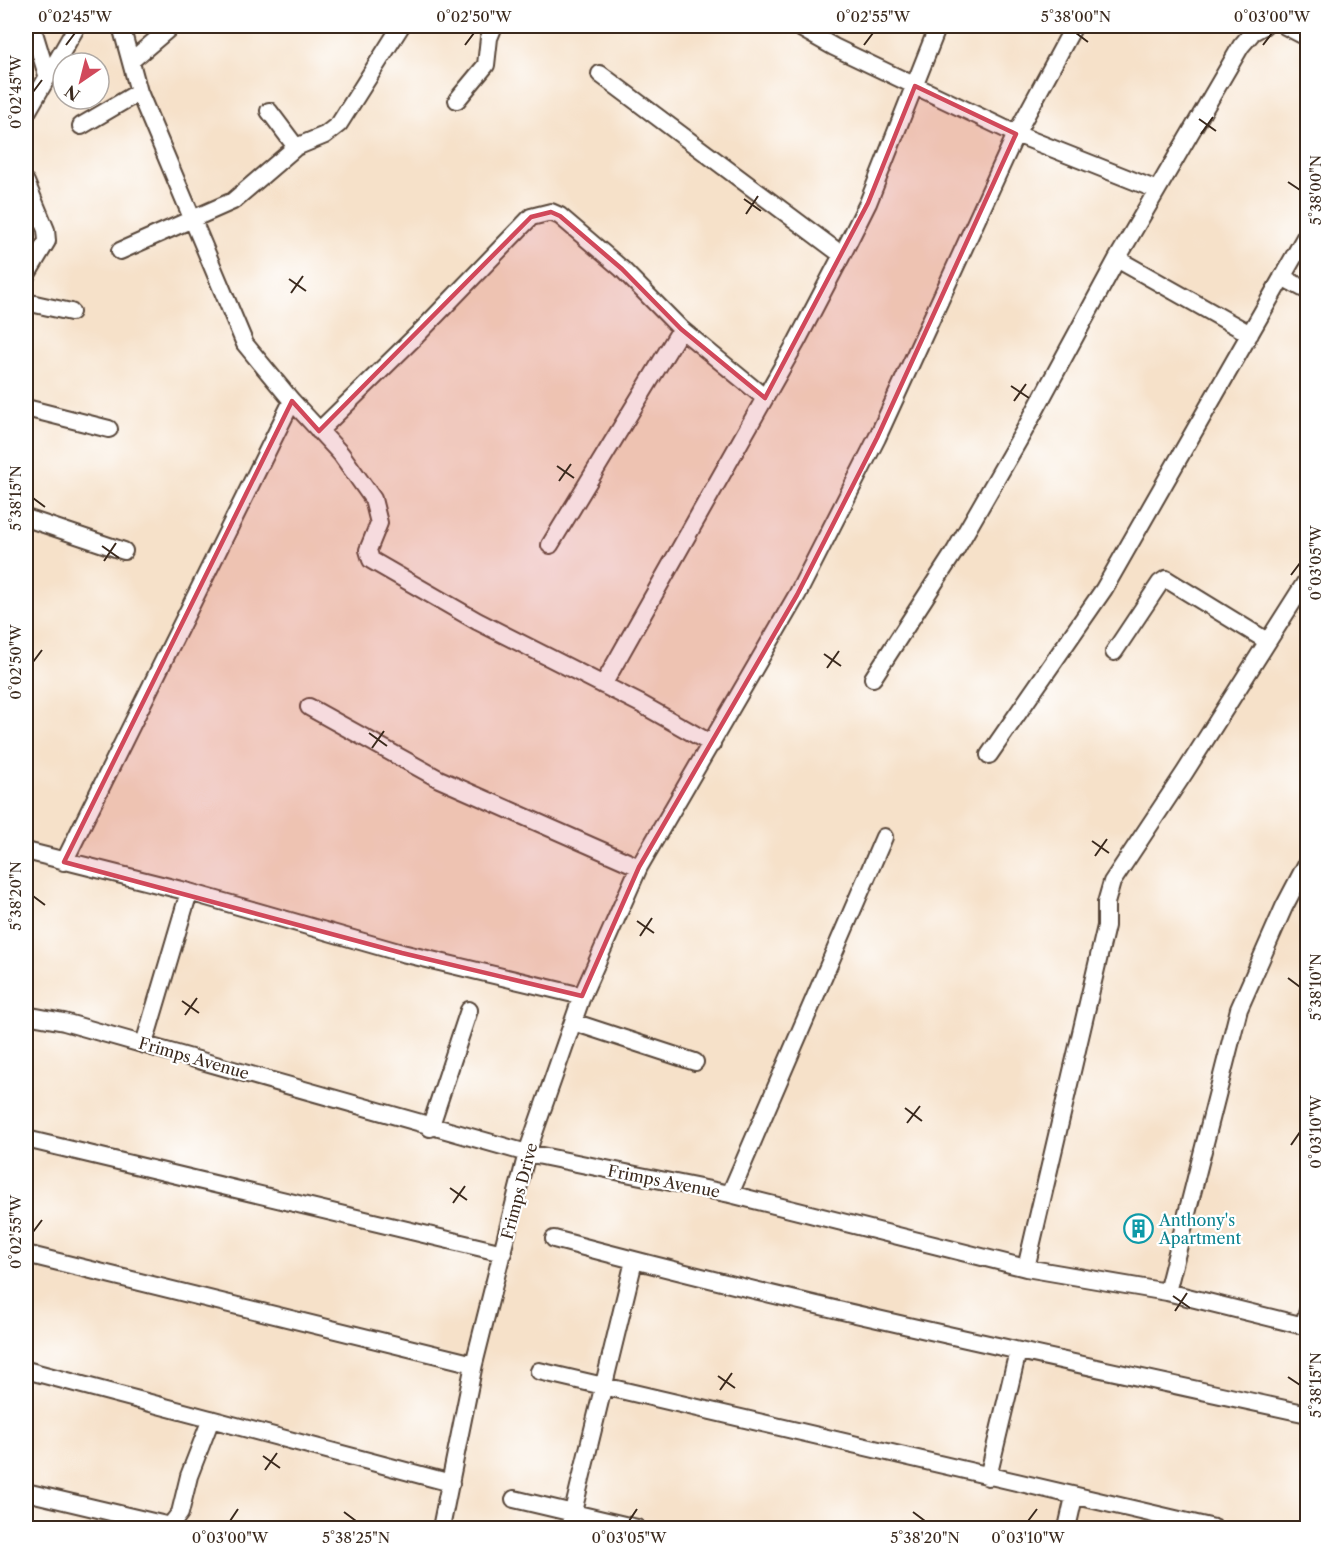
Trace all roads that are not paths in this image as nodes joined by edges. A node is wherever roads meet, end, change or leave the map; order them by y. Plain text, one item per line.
1 (32, 26) edge
2 (77, 26) edge
3 (121, 26) edge
4 (172, 26) edge
5 (401, 26) edge
6 (494, 26) edge
7 (797, 26) edge
8 (938, 26) edge
9 (1074, 26) edge
10 (1264, 26) edge
11 (1285, 26) edge
12 (1308, 38) edge
13 (131, 61) junction
14 (600, 74) dead end
15 (47, 75) junction
16 (915, 86) junction
17 (140, 92) junction
18 (457, 100) dead end
19 (269, 111) dead end
20 (26, 114) edge
21 (81, 126) dead end
22 (1016, 134) junction
23 (296, 147) junction
24 (26, 182) edge
25 (1157, 190) junction
26 (193, 219) junction
27 (1308, 232) edge
28 (120, 251) dead end
29 (842, 255) junction
30 (1117, 259) junction
31 (26, 276) edge
32 (1282, 278) junction
33 (1308, 291) edge
34 (26, 302) edge
35 (71, 312) dead end
36 (681, 329) junction
37 (1250, 334) junction
38 (765, 398) junction
39 (292, 401) junction
40 (26, 408) edge
41 (110, 429) dead end
42 (319, 431) junction
43 (26, 518) edge
44 (550, 545) dead end
45 (124, 551) dead end
46 (1308, 578) edge
47 (1267, 641) junction
48 (1114, 652) dead end
49 (873, 678) dead end
50 (603, 686) junction
51 (309, 706) dead end
52 (711, 744) junction
53 (989, 754) dead end
54 (884, 837) dead end
55 (26, 851) edge
56 (64, 861) junction
57 (1308, 861) edge
58 (639, 867) junction
59 (189, 892) junction
60 (582, 996) junction
61 (470, 1010) dead end
62 (26, 1015) edge
63 (573, 1022) junction
64 (144, 1044) junction
65 (695, 1062) dead end
66 (430, 1128) junction
67 (26, 1138) edge
68 (527, 1153) junction
69 (730, 1194) junction
70 (555, 1239) dead end
71 (503, 1253) junction
72 (26, 1254) edge
73 (634, 1261) junction
74 (1026, 1268) junction
75 (1167, 1292) junction
76 (1306, 1322) edge
77 (1018, 1351) junction
78 (474, 1364) junction
79 (26, 1370) edge
80 (539, 1371) dead end
81 (604, 1384) junction
82 (1308, 1413) edge
83 (211, 1419) junction
84 (988, 1477) junction
85 (451, 1482) junction
86 (26, 1492) edge
87 (1074, 1497) junction
88 (514, 1499) dead end
89 (571, 1521) edge
90 (441, 1528) edge
91 (637, 1528) edge
92 (1067, 1528) edge
93 (1214, 1528) edge

1 - 15 street
2 - 15 street
3 - 13 street
4 - 13 street
5 - 23 street
6 - 18 street
7 - 16 street
8 - 16 street
9 - 22 street, Frimps Drive
10 - 25 street
11 - 12 street
13 - 17 street
14 - 29 street
15 - 20 street
16 - 22 street
16 - 29 street
17 - 21 street
17 - 26 street
19 - 23 street
22 - 25 street
22 - 52 street, Frimps Drive
23 - 26 street
24 - 31 street
25 - 30 street
26 - 28 street
26 - 39 street
27 - 32 street
29 - 38 street
30 - 37 street
30 - 49 street
32 - 33 street
32 - 37 street
34 - 35 street
36 - 38 street
36 - 42 street
36 - 44 street
37 - 53 street
38 - 50 street
39 - 42 street
39 - 56 street
40 - 41 street
42 - 50 street
43 - 45 street
46 - 47 street
47 - 48 street
47 - 74 street
50 - 52 street
51 - 58 street
52 - 58 street, Frimps Drive
54 - 69 street
55 - 56 street
56 - 59 street
57 - 75 street
58 - 60 street, Frimps Drive
59 - 60 street
59 - 64 street
60 - 63 street, Frimps Drive
61 - 66 street
62 - 64 street, Frimps Avenue
63 - 65 street
63 - 68 street, Frimps Drive
64 - 66 street, Frimps Avenue
66 - 68 street, Frimps Avenue
67 - 71 street
68 - 69 street, Frimps Avenue
68 - 71 street, Frimps Drive
69 - 74 street, Frimps Avenue
70 - 73 street
71 - 78 street, Frimps Drive
72 - 78 street
73 - 77 street
73 - 81 street
74 - 75 street, Frimps Avenue
75 - 76 street, Frimps Avenue
77 - 82 street
77 - 84 street
78 - 85 street, Frimps Drive
79 - 83 street
80 - 81 street
81 - 84 street
81 - 89 street
83 - 85 street
83 - 86 street
84 - 87 street
85 - 90 street, Frimps Drive
87 - 92 street
87 - 93 street
88 - 89 street
89 - 91 street

